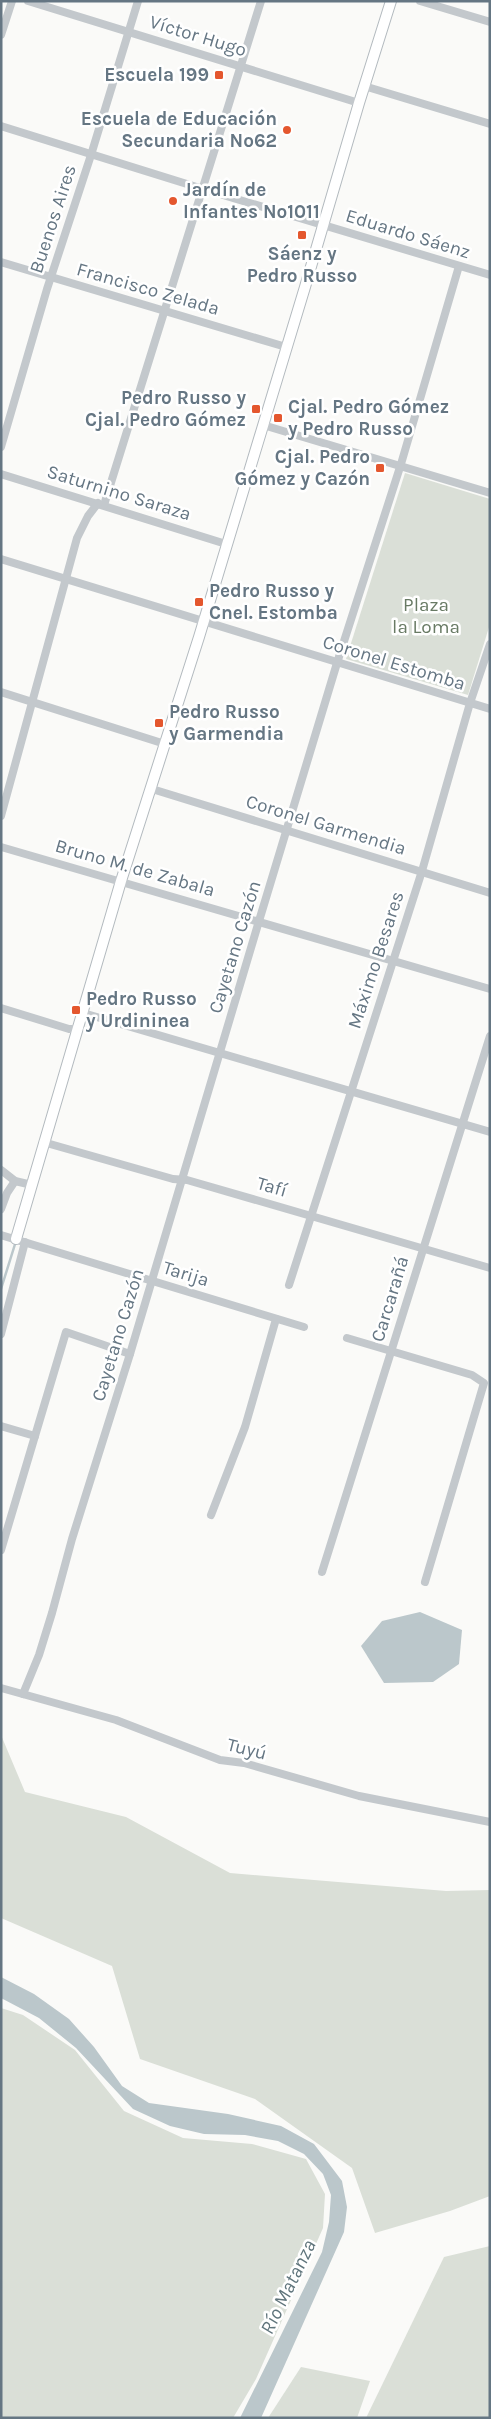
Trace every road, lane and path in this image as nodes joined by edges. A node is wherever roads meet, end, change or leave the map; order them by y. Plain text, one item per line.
1 (12, 1) edge
2 (28, 1) edge
3 (138, 1) edge
4 (261, 1) edge
5 (391, 1) edge
6 (420, 1) edge
7 (490, 22) edge
8 (128, 32) junction
9 (1, 35) edge
10 (241, 67) junction
11 (364, 86) junction
12 (358, 103) junction
13 (490, 124) edge
14 (1, 126) edge
15 (91, 155) junction
16 (202, 189) junction
17 (323, 225) junction
18 (1, 262) edge
19 (460, 266) junction
20 (490, 275) edge
21 (51, 278) junction
22 (164, 310) junction
23 (286, 347) junction
24 (263, 425) junction
25 (1, 447) edge
26 (401, 464) junction
27 (1, 474) edge
28 (490, 492) edge
29 (101, 504) junction
30 (226, 544) junction
31 (1, 559) edge
32 (66, 578) junction
33 (204, 620) junction
34 (490, 644) edge
35 (337, 663) junction
36 (1, 692) edge
37 (31, 701) junction
38 (470, 703) junction
39 (490, 709) edge
40 (165, 744) junction
41 (152, 788) junction
42 (1, 816) edge
43 (287, 829) junction
44 (1, 846) edge
45 (422, 871) junction
46 (121, 880) junction
47 (490, 893) edge
48 (259, 921) junction
49 (393, 961) junction
50 (490, 989) edge
51 (1, 1008) edge
52 (83, 1014) junction
53 (78, 1029) junction
54 (490, 1036) edge
55 (220, 1052) junction
56 (352, 1091) junction
57 (462, 1124) junction
58 (490, 1132) edge
59 (43, 1142) junction
60 (1, 1170) edge
61 (182, 1180) junction
62 (16, 1181) junction
63 (32, 1185) junction
64 (1, 1209) edge
65 (310, 1216) junction
66 (1, 1235) edge
67 (21, 1241) junction
68 (423, 1249) junction
69 (490, 1268) edge
70 (151, 1280) junction
71 (289, 1285) dead end
72 (276, 1319) junction
73 (304, 1327) dead end
74 (1, 1334) edge
75 (347, 1338) dead end
76 (391, 1351) junction
77 (130, 1354) junction
78 (1, 1426) edge
79 (35, 1436) junction
80 (211, 1515) dead end
81 (1, 1550) edge
82 (322, 1572) dead end
83 (425, 1582) dead end
84 (1, 1688) edge
85 (24, 1694) junction
86 (490, 1822) edge

1 - 9 street
2 - 8 street, Víctor Hugo
3 - 8 street, Buenos Aires
4 - 10 street
5 - 11 street
6 - 7 street
8 - 10 street, Víctor Hugo
8 - 15 street, Buenos Aires
10 - 12 street, Víctor Hugo
10 - 16 street
11 - 12 street
11 - 13 street
12 - 17 street
14 - 15 street, Eduardo Sáenz
15 - 16 street, Eduardo Sáenz
15 - 21 street, Buenos Aires
16 - 17 street, Eduardo Sáenz
16 - 22 street
17 - 19 street, Eduardo Sáenz
17 - 23 street
18 - 21 street, Francisco Zelada
19 - 20 street, Eduardo Sáenz
19 - 26 street, Cayetano Cazón
21 - 22 street, Francisco Zelada
21 - 25 street, Buenos Aires
22 - 23 street, Francisco Zelada
22 - 29 street
23 - 24 street
24 - 26 street
24 - 30 street
26 - 28 street
26 - 35 street, Cayetano Cazón
27 - 29 street, Saturnino Saraza
29 - 30 street, Saturnino Saraza
29 - 32 street
30 - 33 street
31 - 32 street, Coronel Estomba
32 - 33 street, Coronel Estomba
32 - 37 street
33 - 35 street, Coronel Estomba
33 - 40 street
34 - 38 street, Máximo Besares
35 - 38 street, Coronel Estomba
35 - 43 street, Cayetano Cazón
36 - 37 street
37 - 40 street
37 - 42 street
38 - 39 street, Coronel Estomba
38 - 45 street, Máximo Besares
40 - 41 street
41 - 43 street, Coronel Garmendia
41 - 46 street
43 - 45 street, Coronel Garmendia
43 - 48 street, Cayetano Cazón
44 - 46 street, Bruno M. de Zabala
45 - 47 street, Coronel Garmendia
45 - 49 street, Máximo Besares
46 - 48 street, Bruno M. de Zabala
46 - 52 street
48 - 49 street, Bruno M. de Zabala
48 - 55 street, Cayetano Cazón
49 - 50 street, Bruno M. de Zabala
49 - 56 street, Máximo Besares
51 - 53 street
52 - 53 street
52 - 55 street
53 - 59 street
54 - 57 street, Carcarañá
55 - 56 street
55 - 61 street, Cayetano Cazón
56 - 57 street
56 - 65 street, Máximo Besares
57 - 58 street
57 - 68 street, Carcarañá
59 - 61 street, Tafí
59 - 63 street
60 - 62 street
61 - 65 street, Tafí
61 - 70 street, Cayetano Cazón
62 - 63 street
62 - 64 street
63 - 67 street
65 - 68 street, Tafí
65 - 71 street, Máximo Besares
66 - 67 street, Tarija
67 - 70 street, Tarija
67 - 74 street
68 - 69 street, Tafí
68 - 76 street, Carcarañá
70 - 72 street, Tarija
70 - 77 street, Cayetano Cazón
72 - 73 street, Tarija
72 - 80 street
75 - 76 street
76 - 82 street, Carcarañá
76 - 83 street
77 - 79 street
77 - 85 street, Cayetano Cazón
78 - 79 street
79 - 81 street
84 - 85 street, Tuyú
85 - 86 street, Tuyú

